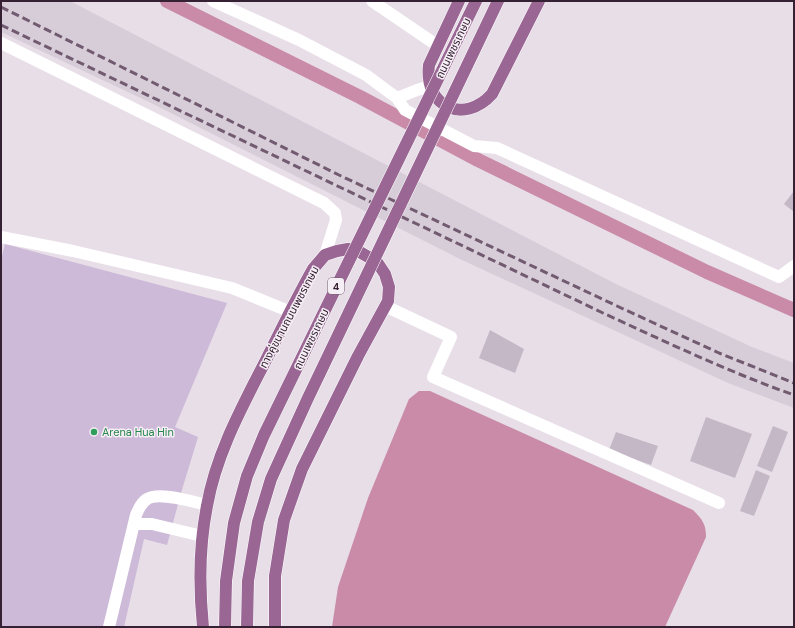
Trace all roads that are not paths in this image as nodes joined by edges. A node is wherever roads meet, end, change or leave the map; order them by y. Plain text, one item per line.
1 (213, 1) edge
2 (372, 1) edge
3 (460, 1) edge
4 (476, 1) edge
5 (498, 1) edge
6 (539, 1) edge
7 (1, 43) edge
8 (438, 46) junction
9 (430, 86) junction
10 (397, 98) junction
11 (1, 237) edge
12 (324, 256) junction
13 (794, 266) edge
14 (385, 306) junction
15 (290, 312) junction
16 (719, 504) dead end
17 (207, 505) junction
18 (134, 524) junction
19 (202, 536) junction
20 (109, 627) edge
21 (203, 627) edge
22 (226, 627) edge
23 (247, 627) edge
24 (275, 627) edge

1 - 10 street
2 - 8 street
3 - 8 main road
4 - 22 main road, ถนนเพชรเกษม / 4, bridge
5 - 23 main road, ถนนเพชรเกษม / 4, bridge
6 - 9 main road
7 - 12 street
8 - 9 main road
9 - 10 street
10 - 13 street
11 - 15 street
12 - 14 main road, ทางคู่ขนานถนนเพชรเกษม
12 - 15 main road, ทางคู่ขนานถนนเพชรเกษม
14 - 16 street
14 - 24 main road, ทางคู่ขนานถนนเพชรเกษม
15 - 17 main road, ทางคู่ขนานถนนเพชรเกษม
17 - 18 street
17 - 19 main road, ทางคู่ขนานถนนเพชรเกษม
18 - 19 street
18 - 20 street
19 - 21 main road, ทางคู่ขนานถนนเพชรเกษม

